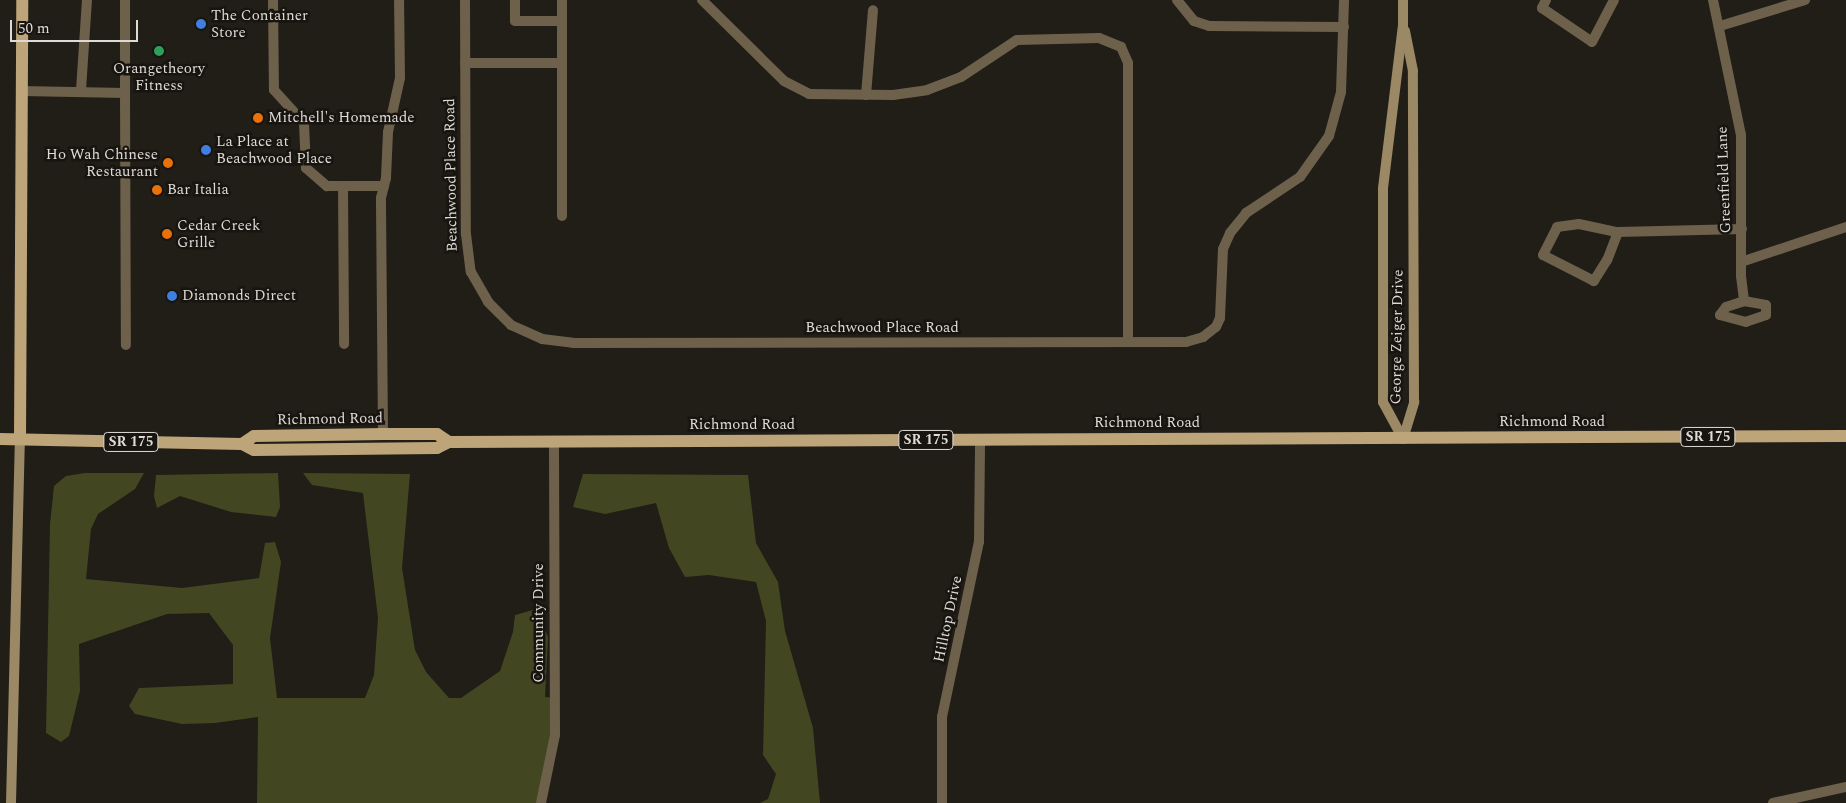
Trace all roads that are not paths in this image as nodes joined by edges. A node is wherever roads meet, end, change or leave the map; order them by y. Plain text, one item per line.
1 (22, 0) edge
2 (87, 0) edge
3 (125, 0) edge
4 (273, 0) edge
5 (399, 0) edge
6 (465, 0) edge
7 (515, 0) edge
8 (562, 0) edge
9 (702, 0) edge
10 (1177, 0) edge
11 (1344, 0) edge
12 (1403, 0) edge
13 (1546, 0) edge
14 (1614, 0) edge
15 (1713, 0) edge
16 (1805, 0) edge
17 (872, 10) dead end
18 (562, 21) junction
19 (1403, 25) junction
20 (1720, 26) junction
21 (1344, 27) junction
22 (465, 63) junction
23 (562, 63) junction
24 (81, 90) junction
25 (22, 91) junction
26 (125, 93) junction
27 (866, 95) junction
28 (343, 186) junction
29 (384, 186) junction
30 (562, 216) dead end
31 (1846, 228) edge
32 (1742, 229) junction
33 (1618, 232) junction
34 (1741, 262) junction
35 (1744, 301) dead end
36 (1128, 342) junction
37 (344, 344) dead end
38 (126, 345) dead end
39 (383, 434) junction
40 (1846, 436) edge
41 (0, 439) edge
42 (20, 439) junction
43 (1403, 439) junction
44 (980, 440) junction
45 (449, 442) junction
46 (554, 442) junction
47 (242, 444) junction
48 (1846, 787) edge
49 (11, 803) edge
50 (541, 803) edge
51 (942, 803) edge
52 (1774, 803) edge

1 - 25 main road
2 - 24 street
3 - 26 street
4 - 28 street
5 - 29 street
6 - 22 street, Beachwood Place Road
7 - 18 street
8 - 18 street
9 - 27 street
10 - 21 street
11 - 21 street, Beachwood Place Road
12 - 19 street, George Zeiger Drive
13 - 14 street
15 - 20 street, Greenfield Lane
16 - 20 street
17 - 27 street
18 - 23 street
19 - 43 street, George Zeiger Drive
19 - 43 street, George Zeiger Drive
20 - 32 street, Greenfield Lane
21 - 36 street, Beachwood Place Road
22 - 23 street
22 - 36 street, Beachwood Place Road
23 - 30 street
24 - 25 street
24 - 26 street
25 - 42 main road
26 - 38 street
27 - 36 street
28 - 29 street
28 - 37 street
29 - 39 street
31 - 34 street
32 - 33 street
32 - 34 street, Greenfield Lane
33 - 33 street
34 - 35 street, Greenfield Lane
39 - 45 main road, Richmond Road / SR 175
39 - 47 main road, Richmond Road / SR 175
40 - 43 main road, Richmond Road / SR 175
41 - 42 main road, Richmond Road / SR 175
42 - 47 main road, Richmond Road / SR 175
42 - 49 street
43 - 44 main road, Richmond Road / SR 175
44 - 46 main road, Richmond Road / SR 175
44 - 51 street, Hilltop Drive
45 - 46 main road, Richmond Road / SR 175
45 - 47 main road, Richmond Road / SR 175
46 - 50 street, Community Drive
48 - 52 street

